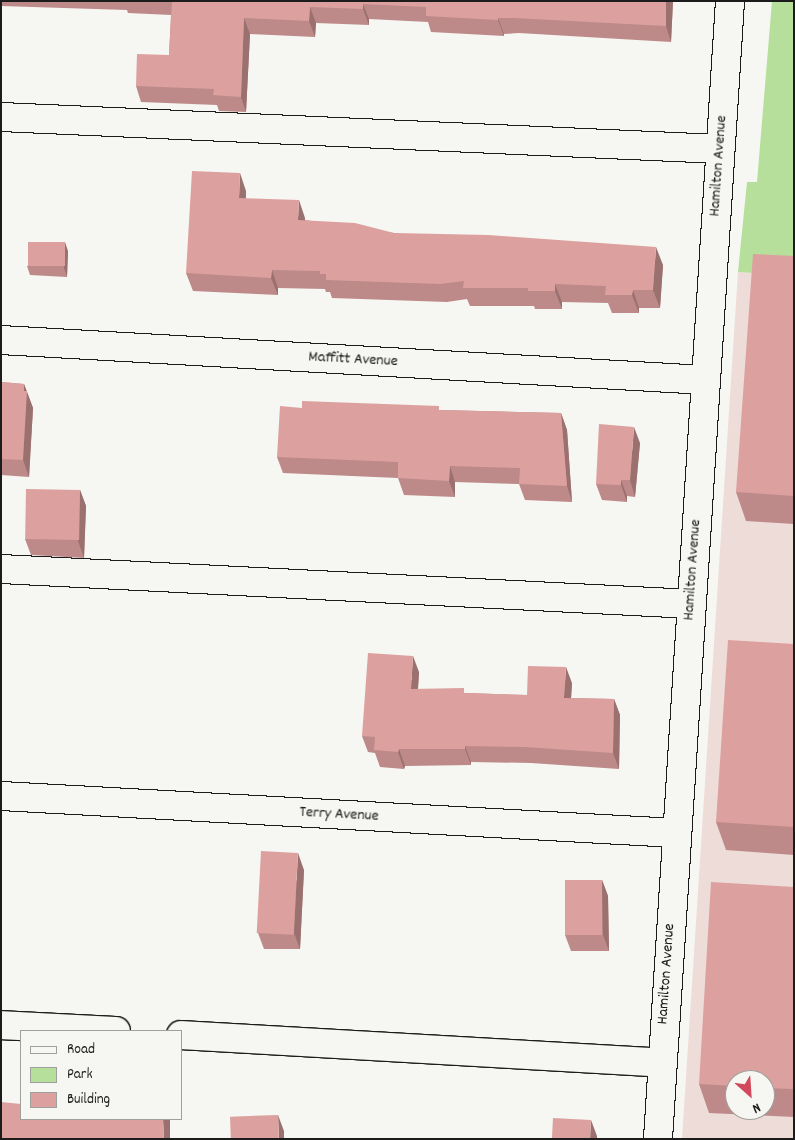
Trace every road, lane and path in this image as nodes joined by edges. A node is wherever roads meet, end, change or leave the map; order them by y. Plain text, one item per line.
1 (730, 1) edge
2 (1, 116) edge
3 (720, 149) junction
4 (1, 340) edge
5 (705, 380) junction
6 (1, 569) edge
7 (691, 604) junction
8 (1, 796) edge
9 (676, 833) junction
10 (1, 1024) edge
11 (100, 1030) edge
12 (182, 1035) edge
13 (662, 1063) junction
14 (658, 1139) edge

1 - 3 street, Hamilton Avenue
2 - 3 street
3 - 5 street, Hamilton Avenue
4 - 5 street, Maffitt Avenue
5 - 7 street, Hamilton Avenue
6 - 7 street
7 - 9 street, Hamilton Avenue
8 - 9 street, Terry Avenue
9 - 13 street, Hamilton Avenue
10 - 11 street
12 - 13 street
13 - 14 street, Hamilton Avenue

